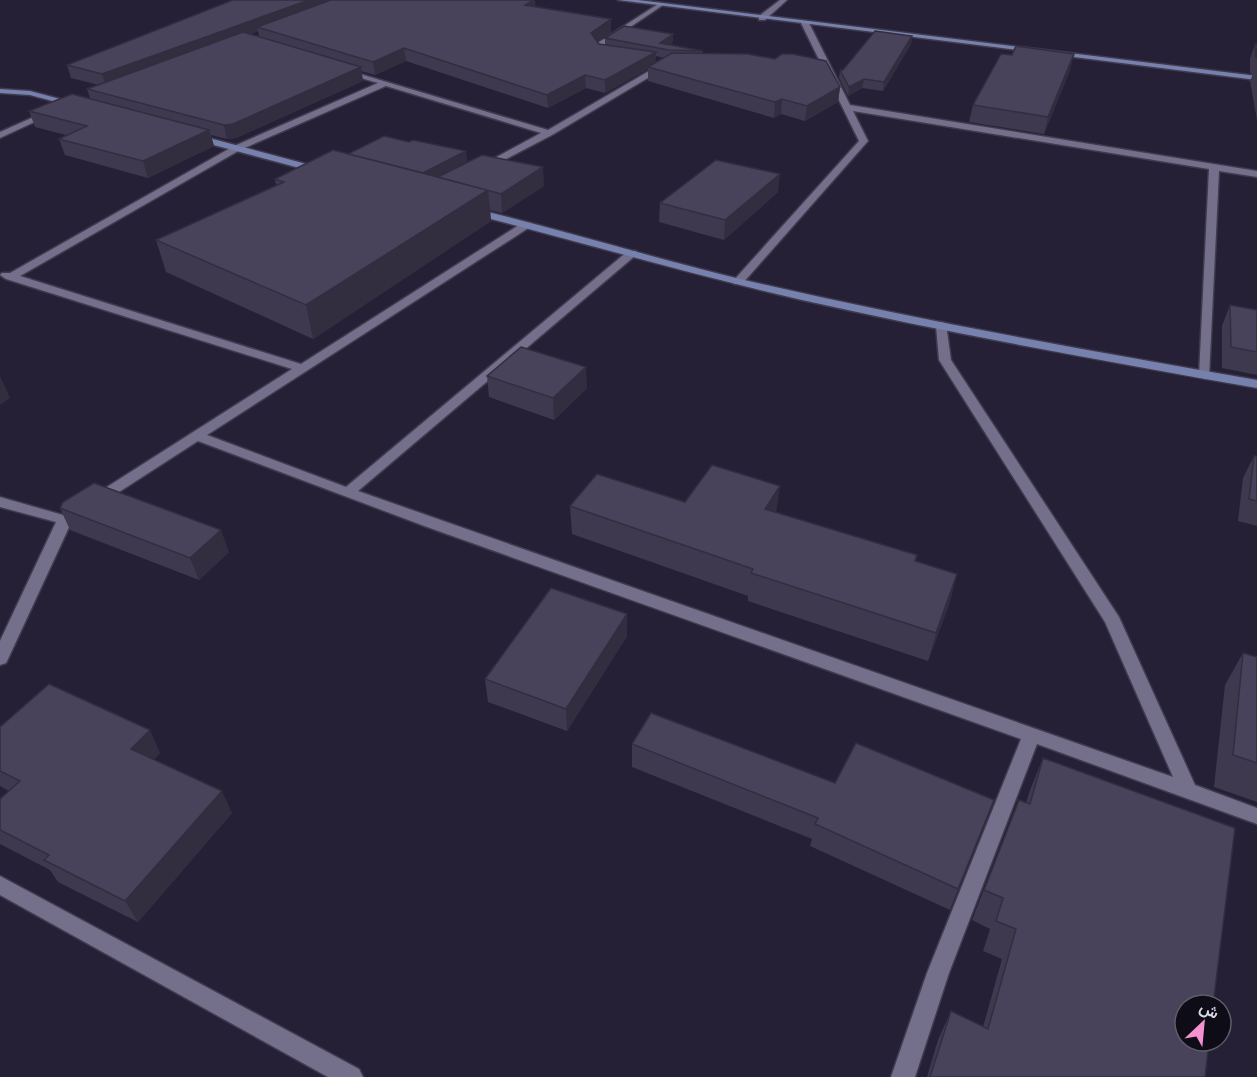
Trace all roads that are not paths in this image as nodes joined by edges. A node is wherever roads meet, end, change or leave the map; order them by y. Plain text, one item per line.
1 (621, 0) edge
2 (784, 0) edge
3 (660, 5) junction
4 (762, 18) junction
5 (805, 24) junction
6 (614, 54) edge
7 (658, 61) edge
8 (813, 65) edge
9 (825, 65) junction
10 (332, 67) edge
11 (1257, 78) edge
12 (385, 83) junction
13 (0, 91) edge
14 (847, 107) junction
15 (182, 133) edge
16 (549, 133) junction
17 (0, 135) edge
18 (237, 148) junction
19 (1214, 167) junction
20 (477, 171) edge
21 (1257, 174) edge
22 (337, 175) edge
23 (459, 207) edge
24 (526, 225) junction
25 (632, 253) junction
26 (5, 275) edge
27 (738, 282) junction
28 (942, 326) junction
29 (302, 368) junction
30 (1205, 375) junction
31 (1257, 384) edge
32 (197, 436) junction
33 (348, 492) junction
34 (0, 502) edge
35 (64, 520) junction
36 (0, 659) edge
37 (1031, 736) junction
38 (1188, 790) junction
39 (1257, 816) edge
40 (0, 885) edge
41 (351, 1077) edge
42 (903, 1077) edge

1 - 3 street
2 - 4 street
3 - 4 street
3 - 6 street
4 - 5 street
5 - 9 street
5 - 11 street
7 - 16 street
8 - 9 street
9 - 14 street
10 - 12 street
12 - 16 street
12 - 18 street
13 - 17 street
14 - 19 street
14 - 27 street
15 - 18 street
16 - 20 street
18 - 22 street
18 - 26 street
19 - 21 street
19 - 30 street
23 - 24 street
24 - 25 street
24 - 29 street
25 - 27 street
25 - 33 street
26 - 29 street
27 - 28 street
28 - 30 street
28 - 38 street
29 - 32 street
30 - 31 street
32 - 33 street
32 - 35 street
33 - 37 street
34 - 35 street
35 - 36 street
37 - 38 street
37 - 42 street
38 - 39 street
40 - 41 street

